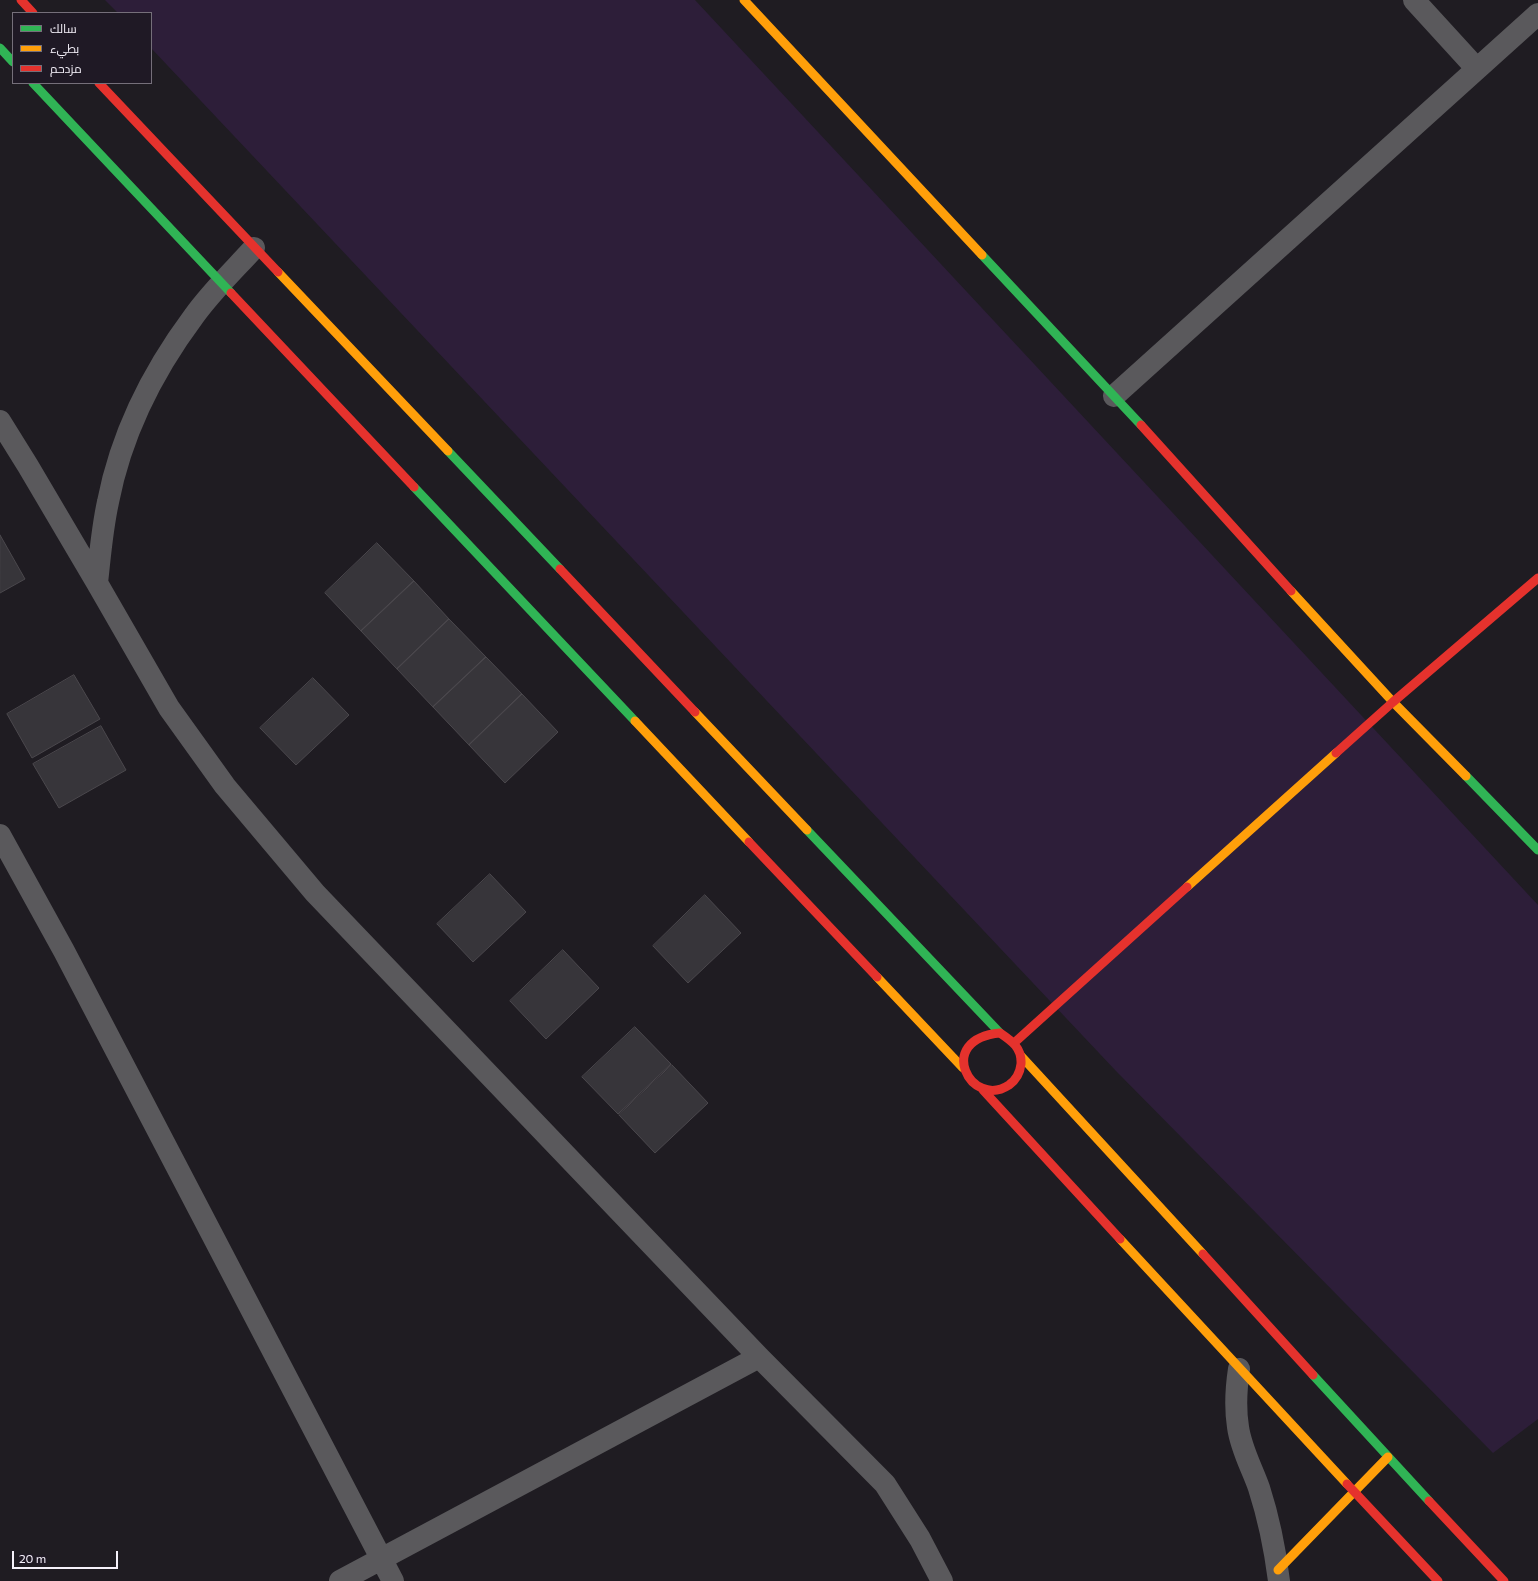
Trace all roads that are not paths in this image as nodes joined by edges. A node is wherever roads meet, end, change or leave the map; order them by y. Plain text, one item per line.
1 (21, 0) edge
2 (744, 0) edge
3 (1414, 0) edge
4 (32, 12) edge
5 (1538, 14) edge
6 (0, 48) edge
7 (12, 61) edge
8 (1477, 69) junction
9 (34, 84) edge
10 (100, 84) edge
11 (254, 248) junction
12 (221, 284) junction
13 (1114, 396) junction
14 (0, 421) edge
15 (1538, 578) edge
16 (98, 583) junction
17 (1394, 702) junction
18 (0, 835) edge
19 (1538, 850) edge
20 (1000, 1033) junction
21 (1014, 1043) junction
22 (1021, 1056) junction
23 (963, 1068) junction
24 (983, 1090) junction
25 (759, 1357) junction
26 (1239, 1369) junction
27 (1388, 1457) junction
28 (1354, 1492) junction
29 (382, 1560) junction
30 (1278, 1576) edge
31 (340, 1581) edge
32 (393, 1581) edge
33 (942, 1581) edge
34 (1438, 1581) edge
35 (1504, 1581) edge

1 - 4 street
2 - 13 street
3 - 8 street
5 - 8 street
6 - 7 street
8 - 13 street
9 - 12 street
10 - 11 street
11 - 12 street
11 - 20 street
12 - 16 street
12 - 23 street
13 - 17 street
14 - 16 street
15 - 17 street
16 - 25 street
17 - 19 street
17 - 21 street
18 - 29 street
20 - 21 street
20 - 23 street
21 - 22 street
22 - 24 street
22 - 27 street
23 - 24 street
24 - 26 street
25 - 29 street
25 - 33 street
26 - 28 street
26 - 30 street
27 - 28 street
27 - 35 street
28 - 30 street
28 - 34 street
29 - 31 street
29 - 32 street

